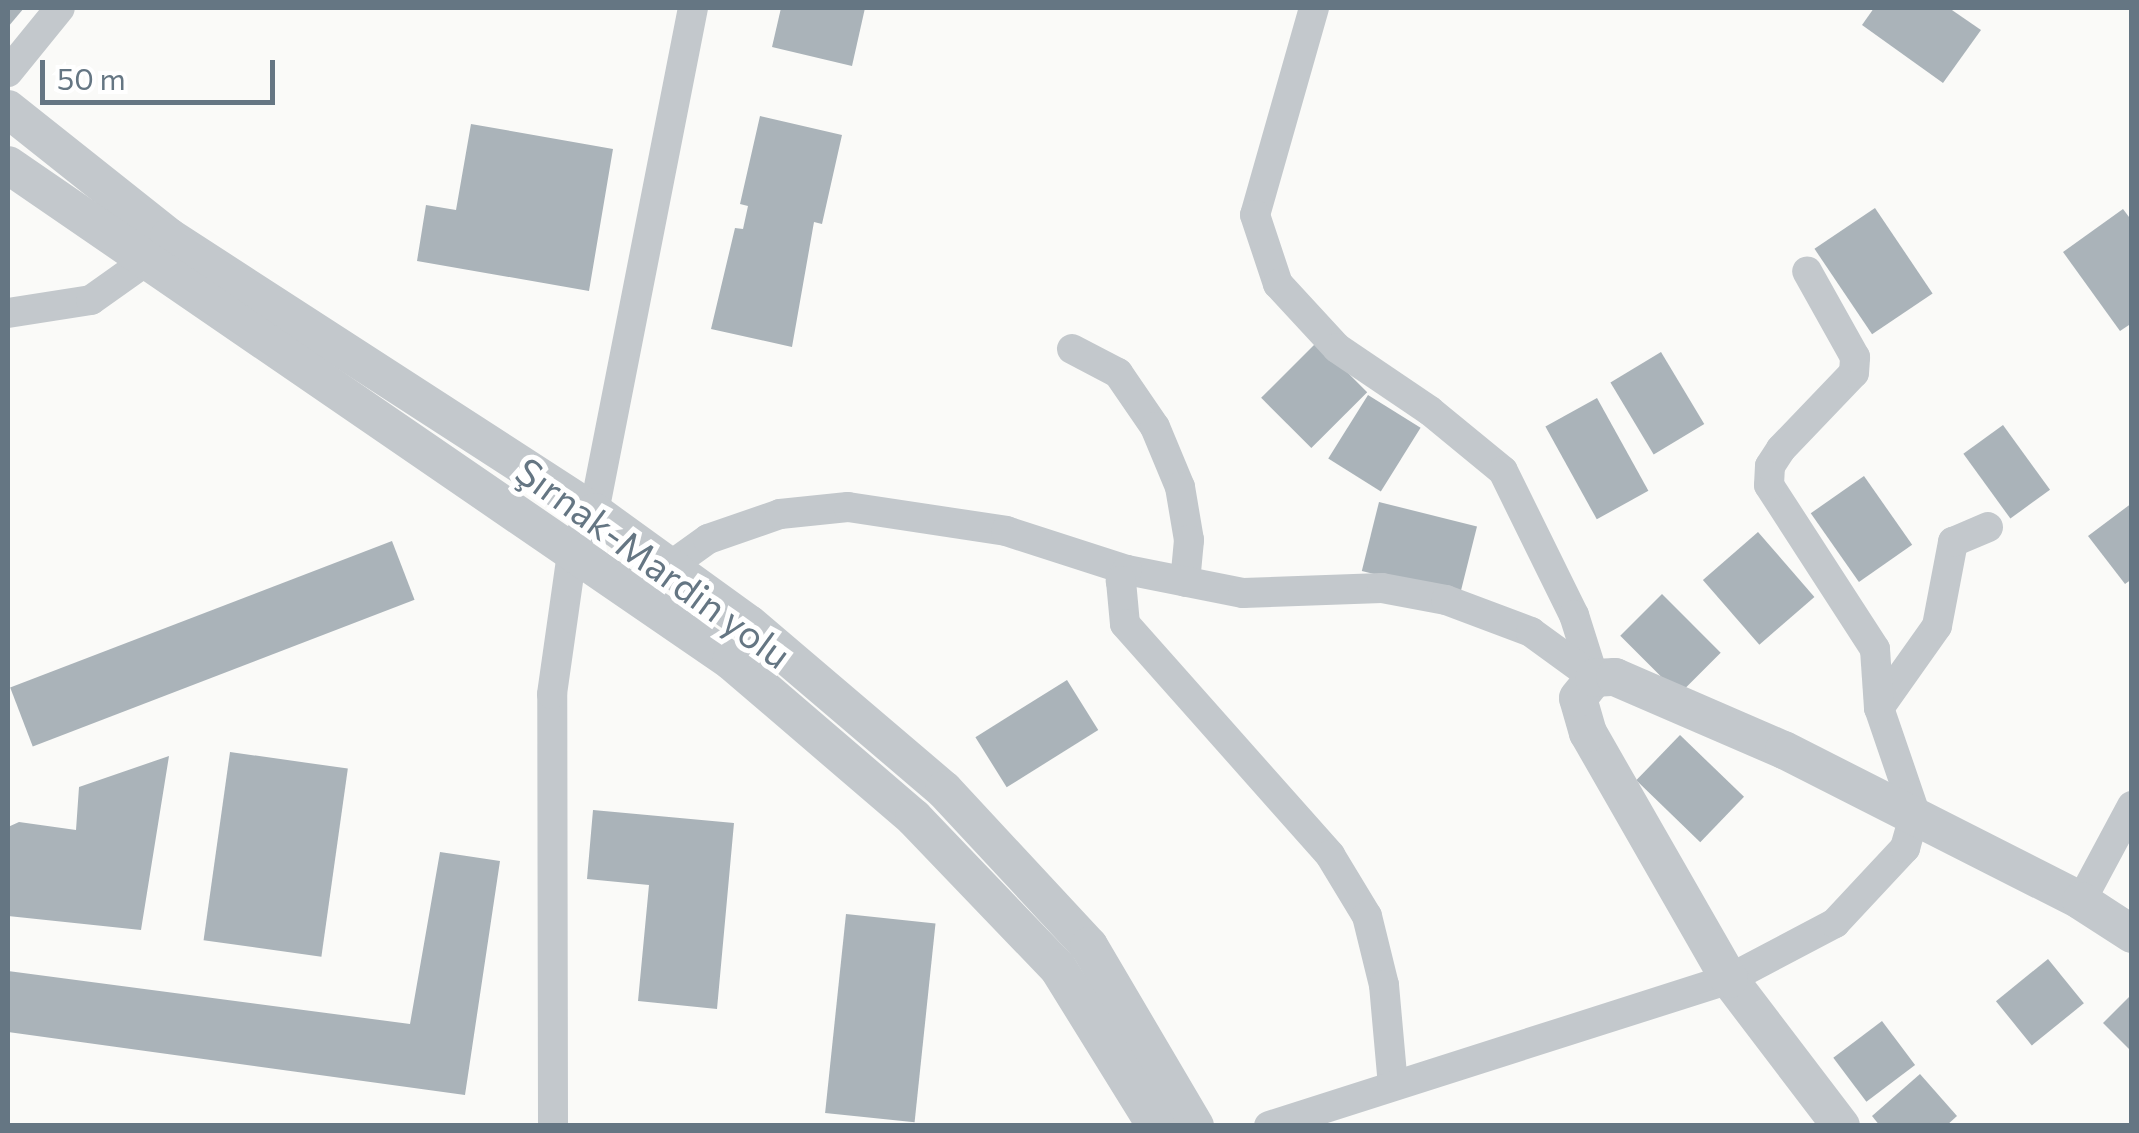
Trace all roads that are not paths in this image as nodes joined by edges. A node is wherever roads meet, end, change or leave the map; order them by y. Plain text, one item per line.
1 (60, 8) edge
2 (693, 8) edge
3 (1314, 8) edge
4 (8, 72) edge
5 (8, 109) edge
6 (8, 165) edge
7 (143, 262) junction
8 (1807, 271) dead end
9 (8, 313) edge
10 (1072, 349) dead end
11 (594, 512) junction
12 (1988, 527) dead end
13 (572, 547) junction
14 (669, 566) junction
15 (1127, 570) junction
16 (1185, 582) junction
17 (1594, 678) junction
18 (1879, 708) junction
19 (2132, 806) edge
20 (1915, 814) junction
21 (2081, 901) junction
22 (2132, 934) edge
23 (1729, 980) junction
24 (1393, 1086) junction
25 (558, 1125) edge
26 (1156, 1126) edge
27 (1195, 1126) edge
28 (1270, 1126) edge
29 (1841, 1126) edge

1 - 4 street
2 - 11 street
3 - 17 street
5 - 11 street, Şırnak-Mardin yolu
6 - 7 street, Şırnak-Mardin yolu
7 - 9 street
7 - 13 street, Şırnak-Mardin yolu
8 - 18 street
10 - 16 street
11 - 13 street
11 - 14 street, Şırnak-Mardin yolu
12 - 18 street
13 - 25 street
13 - 26 street, Şırnak-Mardin yolu
14 - 15 street
14 - 27 street, Şırnak-Mardin yolu
15 - 16 street
15 - 24 street
16 - 17 street
17 - 20 street
17 - 23 street
18 - 20 street
19 - 21 street
20 - 21 street
20 - 23 street
21 - 22 street
23 - 24 street
23 - 29 street
24 - 28 street

